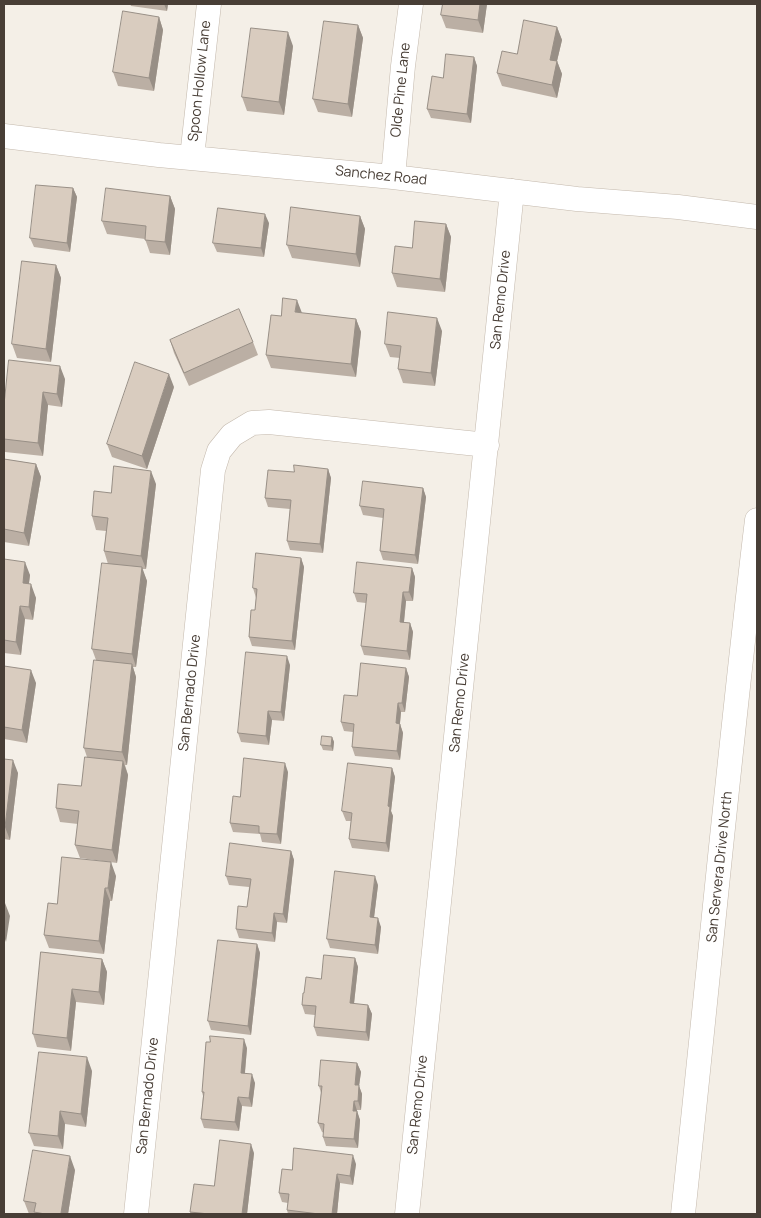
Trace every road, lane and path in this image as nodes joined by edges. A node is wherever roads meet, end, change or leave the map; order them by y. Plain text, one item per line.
1 (209, 4) edge
2 (411, 4) edge
3 (4, 136) edge
4 (192, 158) junction
5 (393, 177) junction
6 (512, 191) junction
7 (757, 217) edge
8 (487, 445) junction
9 (757, 520) edge
10 (136, 1214) edge
11 (407, 1214) edge
12 (683, 1214) edge

1 - 4 street, Spoon Hollow Lane
2 - 5 street, Olde Pine Lane
3 - 4 street, Sanchez Road
4 - 5 street, Sanchez Road
5 - 6 street, Sanchez Road
6 - 7 street, Sanchez Road
6 - 8 street, San Remo Drive
8 - 10 street, San Bernado Drive
8 - 11 street, San Remo Drive
9 - 12 street, San Servera Drive North

